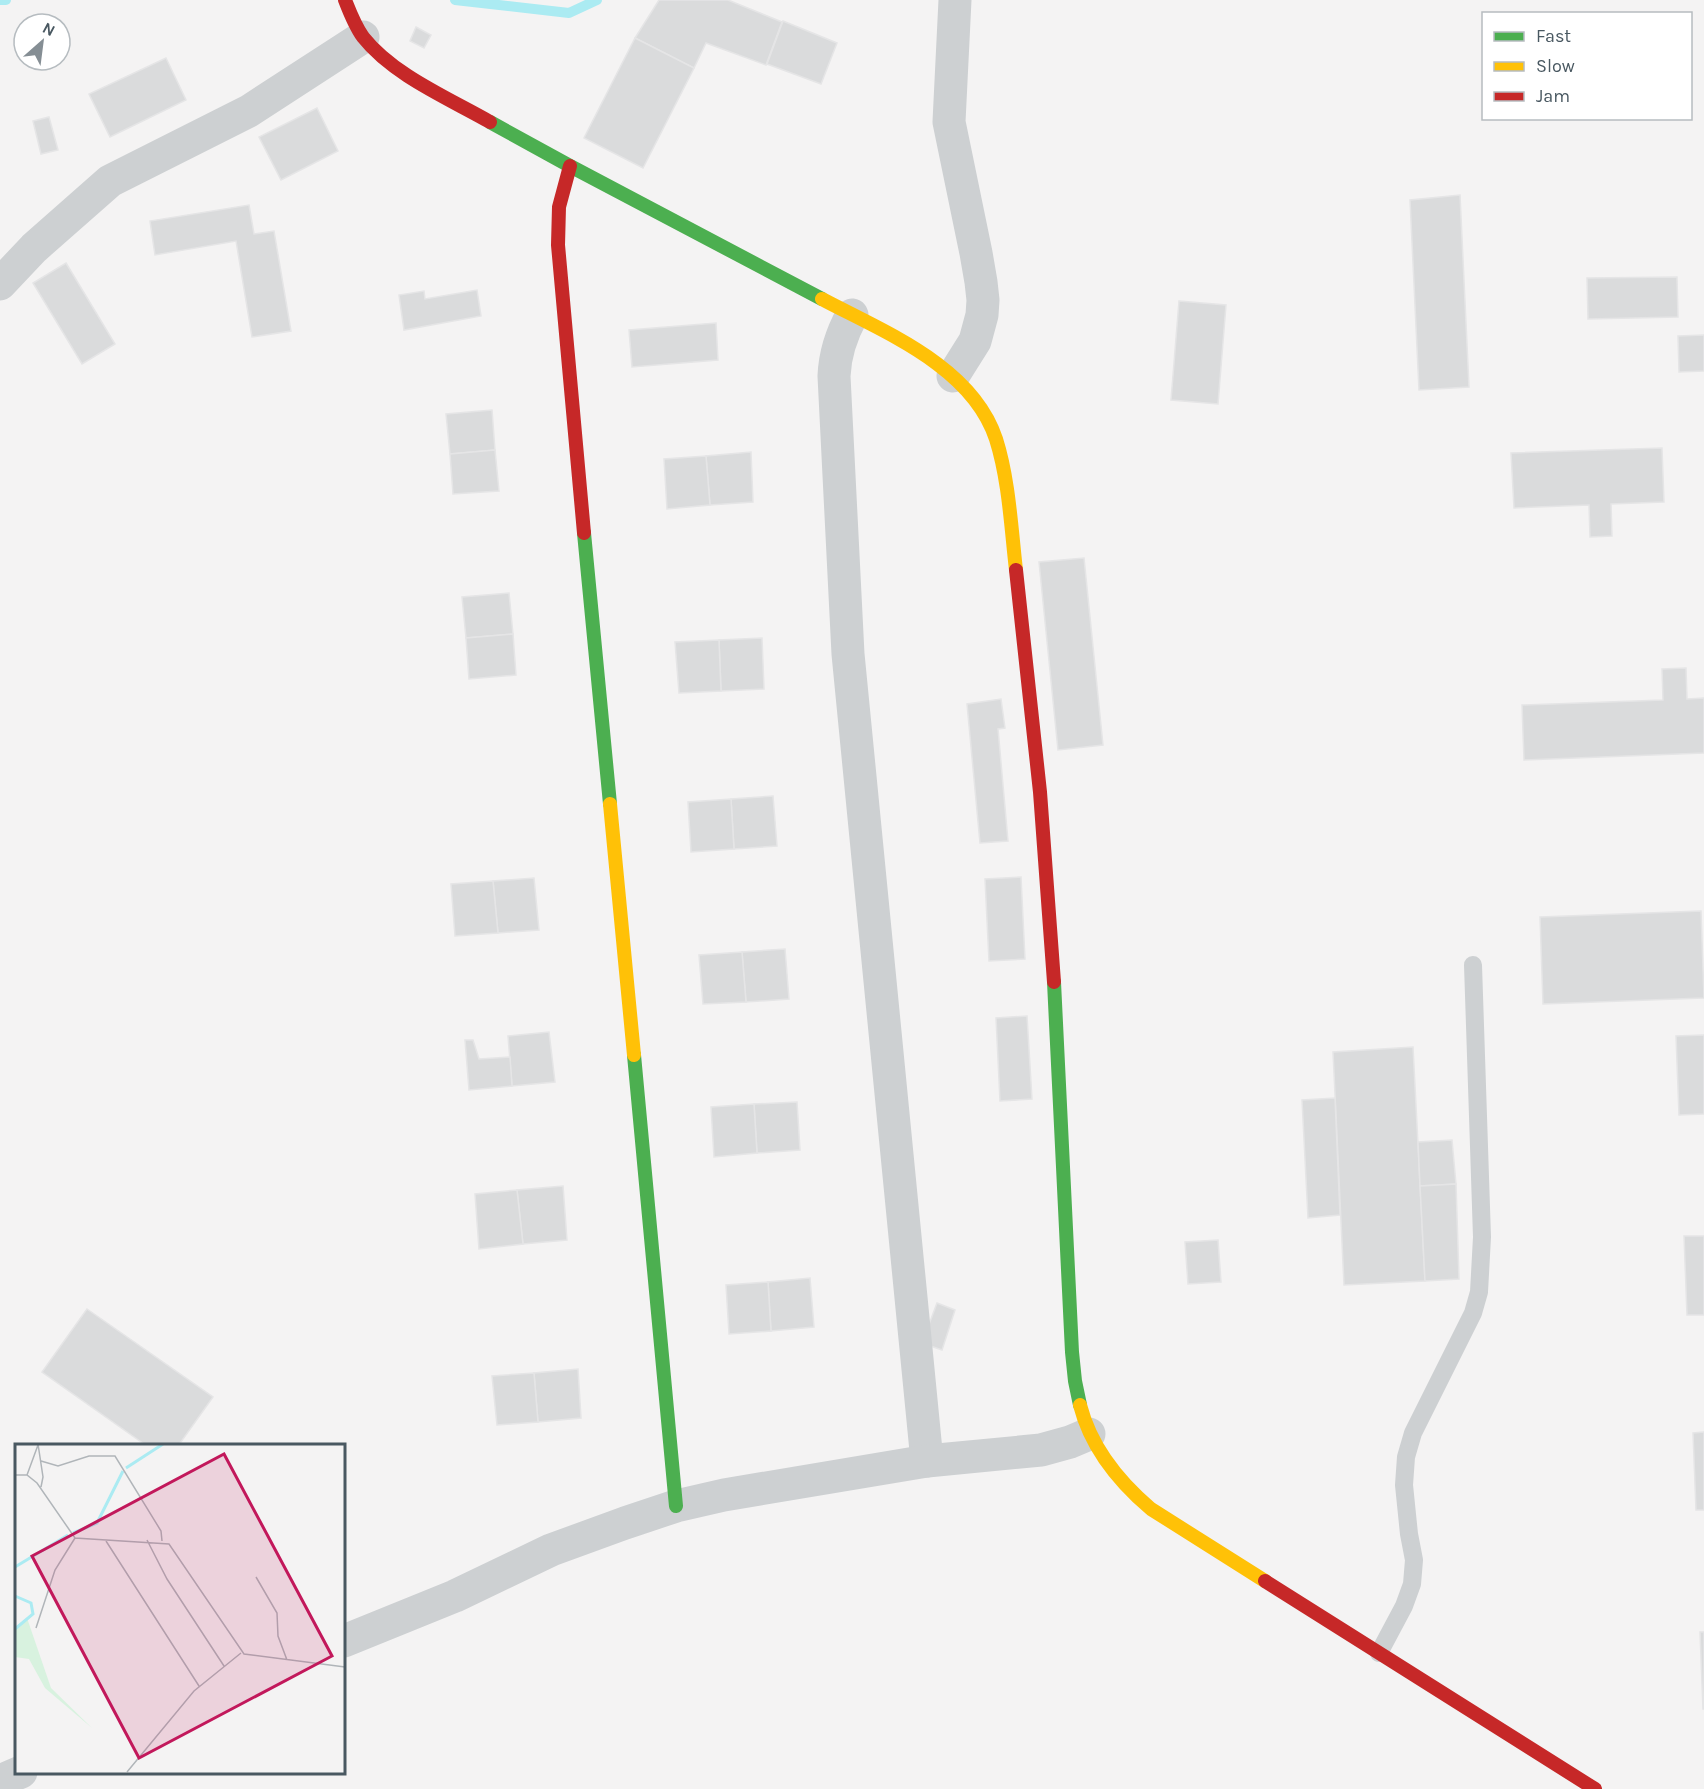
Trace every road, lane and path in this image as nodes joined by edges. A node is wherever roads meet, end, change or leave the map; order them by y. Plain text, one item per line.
1 (955, 0) edge
2 (346, 4) edge
3 (363, 37) junction
4 (570, 166) junction
5 (0, 284) edge
6 (852, 315) junction
7 (952, 376) junction
8 (1473, 965) dead end
9 (1089, 1434) junction
10 (927, 1461) junction
11 (676, 1506) junction
12 (345, 1641) edge
13 (1379, 1653) junction
14 (18, 1774) edge
15 (0, 1781) edge
16 (1595, 1789) edge

1 - 7 street
2 - 3 street
3 - 4 street
3 - 5 street
4 - 6 street
4 - 11 street
6 - 7 street
6 - 10 street
7 - 9 street
8 - 13 lane
9 - 10 street
9 - 13 street
10 - 11 street
11 - 12 street
13 - 16 street
14 - 15 street

